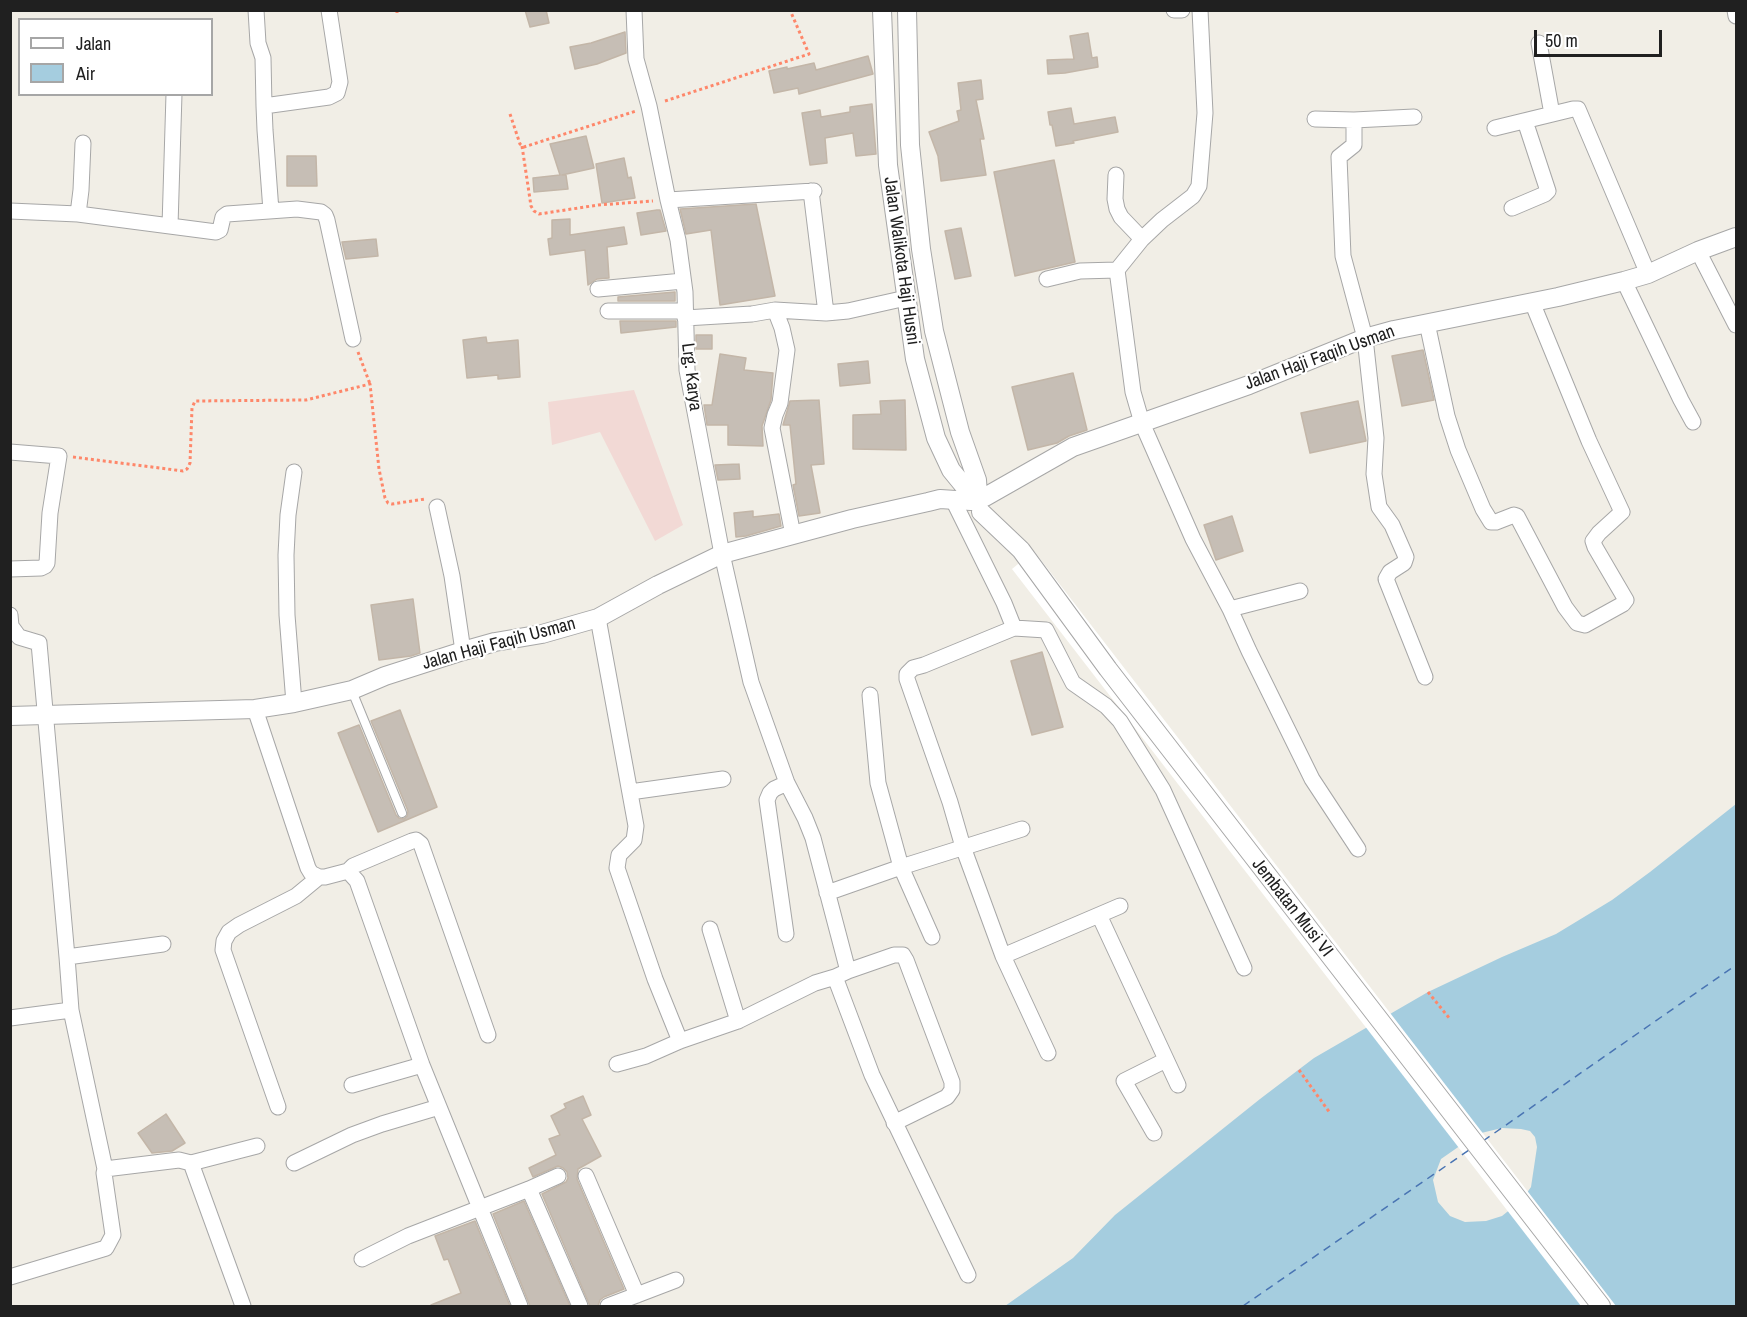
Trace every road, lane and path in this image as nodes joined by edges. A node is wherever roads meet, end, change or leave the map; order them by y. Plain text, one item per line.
1 (256, 10) edge
2 (329, 10) edge
3 (634, 10) edge
4 (790, 10) edge
5 (882, 10) edge
6 (907, 10) edge
7 (1174, 10) edge
8 (1182, 10) edge
9 (1200, 10) edge
10 (1735, 10) edge
11 (1737, 16) edge
12 (1539, 43) dead end
13 (809, 54) dead end
14 (174, 96) edge
15 (264, 106) junction
16 (1552, 114) junction
17 (1414, 117) dead end
18 (1315, 119) dead end
19 (1354, 120) junction
20 (1525, 121) junction
21 (1495, 128) dead end
22 (82, 144) dead end
23 (522, 146) dead end
24 (1116, 175) dead end
25 (668, 200) junction
26 (1512, 208) dead end
27 (10, 211) edge
28 (271, 211) junction
29 (78, 214) junction
30 (170, 226) junction
31 (1737, 237) edge
32 (1142, 239) junction
33 (1697, 252) junction
34 (1117, 270) junction
35 (1655, 270) junction
36 (1047, 279) dead end
37 (683, 281) junction
38 (1624, 281) junction
39 (598, 289) dead end
40 (906, 298) junction
41 (1532, 302) junction
42 (775, 310) junction
43 (608, 311) dead end
44 (826, 313) junction
45 (685, 314) junction
46 (1427, 323) junction
47 (1737, 325) edge
48 (1365, 338) junction
49 (353, 339) joint
50 (370, 384) junction
51 (1693, 422) dead end
52 (1142, 423) junction
53 (10, 452) edge
54 (59, 456) junction
55 (294, 472) dead end
56 (974, 500) junction
57 (437, 507) joint
58 (794, 535) junction
59 (722, 554) junction
60 (10, 569) edge
61 (1300, 591) dead end
62 (1230, 609) junction
63 (10, 615) edge
64 (598, 618) junction
65 (1014, 628) junction
66 (463, 651) junction
67 (1425, 677) dead end
68 (352, 690) junction
69 (870, 695) dead end
70 (294, 703) junction
71 (255, 708) junction
72 (44, 714) junction
73 (10, 716) edge
74 (723, 779) dead end
75 (787, 783) junction
76 (630, 792) junction
77 (402, 813) dead end
78 (1022, 829) dead end
79 (963, 847) junction
80 (1358, 849) dead end
81 (901, 867) junction
82 (348, 871) junction
83 (319, 877) junction
84 (827, 893) junction
85 (1120, 906) dead end
86 (1099, 915) junction
87 (710, 929) dead end
88 (786, 934) dead end
89 (932, 937) dead end
90 (163, 944) dead end
91 (1003, 956) junction
92 (67, 957) junction
93 (1244, 968) dead end
94 (842, 974) junction
95 (1428, 992) dead end
96 (71, 1010) junction
97 (10, 1018) edge
98 (1450, 1019) dead end
99 (738, 1021) junction
100 (488, 1035) dead end
101 (680, 1041) junction
102 (1048, 1053) dead end
103 (1166, 1060) junction
104 (617, 1064) dead end
105 (422, 1065) junction
106 (1299, 1070) dead end
107 (352, 1085) dead end
108 (1178, 1085) dead end
109 (278, 1107) dead end
110 (439, 1107) junction
111 (1330, 1113) dead end
112 (894, 1123) junction
113 (1154, 1133) dead end
114 (257, 1146) dead end
115 (191, 1162) junction
116 (294, 1163) dead end
117 (105, 1169) junction
118 (558, 1176) dead end
119 (586, 1176) dead end
120 (529, 1189) junction
121 (480, 1208) junction
122 (362, 1258) dead end
123 (968, 1275) dead end
124 (10, 1277) edge
125 (676, 1280) dead end
126 (637, 1295) junction
127 (243, 1306) edge
128 (520, 1306) edge
129 (580, 1306) edge
130 (608, 1306) edge
131 (1601, 1306) edge

1 - 15 street
2 - 15 street
3 - 25 street, Lrg. Karya
4 - 13 path
5 - 40 street, Jalan Walikota Haji Husni
6 - 56 street, Jalan Walikota Haji Husni
7 - 8 street
9 - 32 street
10 - 11 street
12 - 16 street
14 - 30 street
15 - 28 street
16 - 20 street
16 - 35 street
17 - 19 street
18 - 19 street
19 - 48 street
20 - 21 street
20 - 26 street
22 - 29 street
23 - 25 path
24 - 32 street
25 - 37 street, Lrg. Karya
25 - 44 street
27 - 29 street
28 - 30 street
28 - 49 street
29 - 30 street
31 - 33 street, Jalan Haji Faqih Usman
32 - 34 street
33 - 35 street, Jalan Haji Faqih Usman
33 - 47 street
34 - 36 street
34 - 52 street
35 - 38 street, Jalan Haji Faqih Usman
37 - 39 street
37 - 45 street, Lrg. Karya
38 - 41 street, Jalan Haji Faqih Usman
38 - 51 street
40 - 44 street
40 - 56 street, Jalan Walikota Haji Husni
41 - 46 street, Jalan Haji Faqih Usman
41 - 46 street
42 - 44 street
42 - 45 street
42 - 58 street
43 - 45 street
45 - 59 street, Lrg. Karya
46 - 48 street, Jalan Haji Faqih Usman
48 - 52 street, Jalan Haji Faqih Usman
48 - 67 street
49 - 50 path
50 - 54 path
50 - 57 path
52 - 56 street, Jalan Haji Faqih Usman
52 - 62 street
53 - 54 street
54 - 60 street
55 - 70 street
56 - 58 street, Jalan Haji Faqih Usman
56 - 65 street
56 - 131 street, Jembatan Musi VI
57 - 66 street
58 - 59 street, Jalan Haji Faqih Usman
59 - 64 street, Jalan Haji Faqih Usman
59 - 75 street, Lrg. Karya
61 - 62 street
62 - 80 street
63 - 72 street
64 - 66 street, Jalan Haji Faqih Usman
64 - 76 street
65 - 79 street
65 - 93 street
66 - 68 street, Jalan Haji Faqih Usman
68 - 70 street, Jalan Haji Faqih Usman
68 - 77 lane
69 - 81 street
70 - 71 street, Jalan Haji Faqih Usman
71 - 72 street, Jalan Haji Faqih Usman
71 - 83 street
72 - 73 street, Jalan Haji Faqih Usman
72 - 92 street
74 - 76 street
75 - 84 street, Lrg. Karya
75 - 88 street
76 - 101 street
78 - 79 street
79 - 81 street
79 - 91 street
81 - 84 street
81 - 89 street
82 - 83 street
82 - 100 street
82 - 105 street
83 - 109 street
84 - 94 street, Lrg. Karya
85 - 86 street
86 - 91 street
86 - 103 street
87 - 99 street
90 - 92 street
91 - 102 street
92 - 96 street
94 - 99 street
94 - 112 street, Lrg. Karya
94 - 112 street
95 - 98 path
96 - 97 street
96 - 117 street
99 - 101 street
101 - 104 street
103 - 108 street
103 - 113 street
105 - 107 street
105 - 110 street
106 - 111 path
110 - 116 street
110 - 121 street
112 - 123 street, Lrg. Karya
114 - 115 street
115 - 117 street
115 - 127 street
117 - 124 street
118 - 120 street
119 - 126 street
120 - 121 street
120 - 129 street
121 - 122 street
121 - 128 street
125 - 126 street
126 - 130 street

